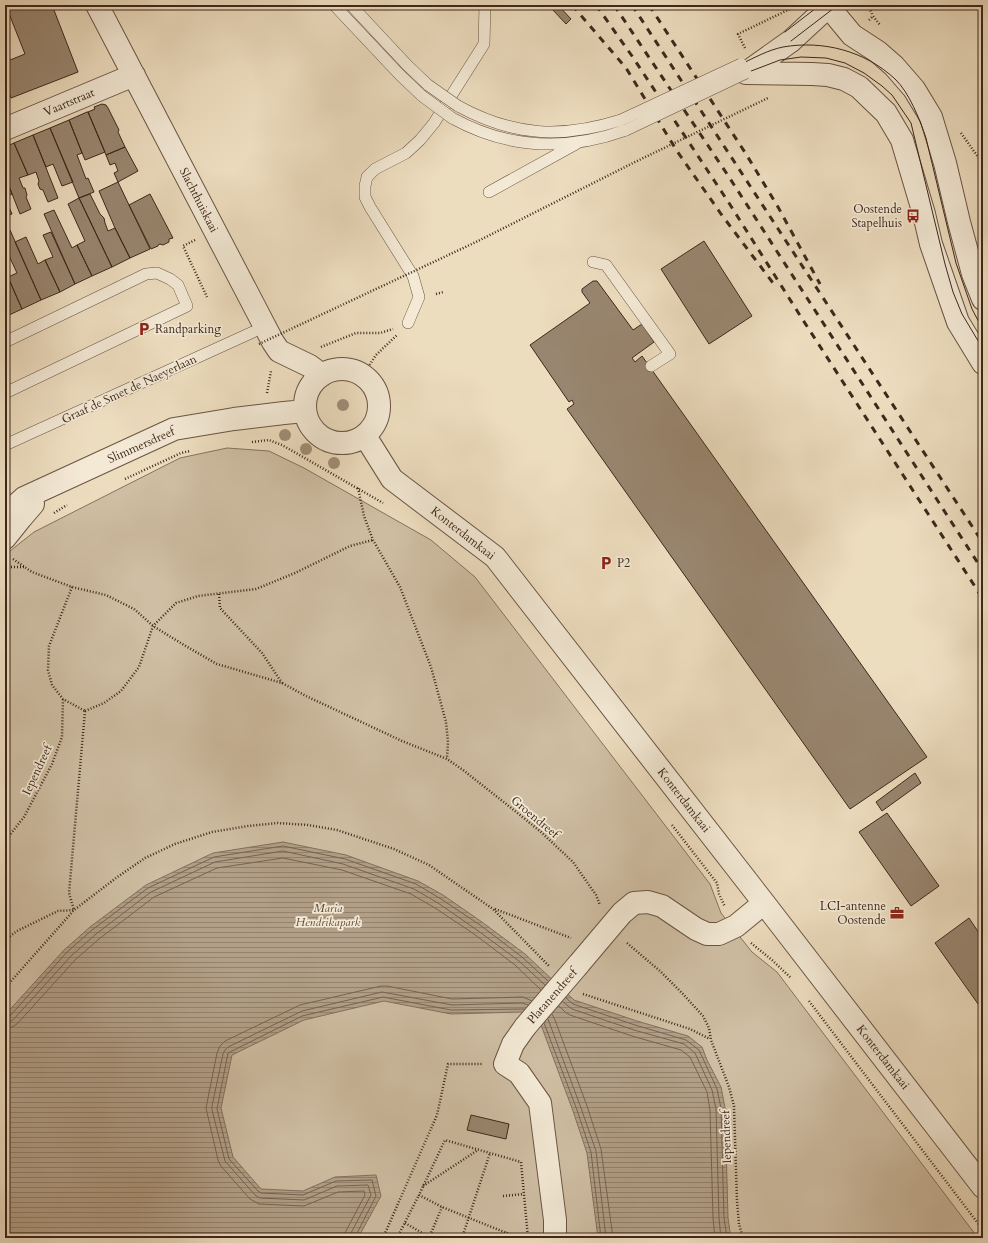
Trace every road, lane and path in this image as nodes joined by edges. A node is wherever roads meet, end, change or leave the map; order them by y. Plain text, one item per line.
1 (97, 5) edge
2 (334, 5) edge
3 (351, 5) edge
4 (485, 5) edge
5 (797, 5) edge
6 (868, 5) edge
7 (829, 6) edge
8 (873, 16) dead end
9 (784, 30) junction
10 (743, 69) junction
11 (134, 75) junction
12 (768, 98) dead end
13 (621, 120) junction
14 (5, 129) edge
15 (580, 142) junction
16 (489, 192) dead end
17 (183, 246) dead end
18 (593, 262) dead end
19 (207, 297) dead end
20 (983, 299) edge
21 (408, 323) junction
22 (253, 332) dead end
23 (5, 342) edge
24 (259, 344) dead end
25 (316, 349) dead end
26 (983, 363) edge
27 (652, 366) dead end
28 (322, 375) junction
29 (363, 375) junction
30 (5, 393) edge
31 (306, 411) junction
32 (365, 436) junction
33 (248, 442) dead end
34 (5, 446) edge
35 (195, 450) dead end
36 (118, 482) dead end
37 (51, 485) junction
38 (358, 488) junction
39 (384, 503) dead end
40 (69, 504) dead end
41 (5, 515) edge
42 (49, 516) dead end
43 (373, 540) junction
44 (7, 548) edge
45 (5, 567) edge
46 (24, 567) junction
47 (72, 587) junction
48 (219, 594) junction
49 (153, 626) junction
50 (282, 683) junction
51 (63, 699) junction
52 (86, 711) junction
53 (447, 759) junction
54 (668, 820) dead end
55 (5, 841) edge
56 (764, 903) junction
57 (493, 908) junction
58 (74, 910) junction
59 (612, 925) junction
60 (736, 926) junction
61 (5, 940) edge
62 (594, 947) junction
63 (551, 968) dead end
64 (795, 983) dead end
65 (5, 988) edge
66 (580, 992) dead end
67 (805, 996) dead end
68 (711, 1040) junction
69 (505, 1064) junction
70 (478, 1150) junction
71 (490, 1153) junction
72 (423, 1186) junction
73 (983, 1187) edge
74 (524, 1194) junction
75 (419, 1195) junction
76 (503, 1196) dead end
77 (442, 1207) junction
78 (468, 1218) junction
79 (405, 1223) junction
80 (983, 1230) edge
81 (507, 1232) junction
82 (383, 1238) edge
83 (397, 1238) edge
84 (430, 1238) edge
85 (462, 1238) edge
86 (505, 1238) edge
87 (519, 1238) edge
88 (528, 1238) edge
89 (555, 1238) edge
90 (743, 1238) edge

1 - 11 street, Slachthuiskaai
2 - 15 lane, bridge
3 - 13 lane, bridge
4 - 21 lane
5 - 9 path
6 - 8 path
7 - 9 street
7 - 20 street
9 - 10 street
10 - 13 lane, bridge
10 - 15 lane, bridge
10 - 26 street
11 - 14 street, Vaartstraat
11 - 28 street, Slachthuiskaai
12 - 24 path, bridge
13 - 15 lane
15 - 16 lane
17 - 19 path
18 - 27 lane
21 - 25 path
21 - 29 path
22 - 34 lane, Graaf de Smet de Naeyerlaan
23 - 30 lane
28 - 29 street
28 - 31 street
29 - 32 street
31 - 32 street
31 - 37 street, Slimmersdreef
32 - 56 street, Konterdamkaai
33 - 38 path
35 - 36 path
37 - 41 street
37 - 44 street, Slimmersdreef
38 - 39 path
38 - 43 path
40 - 42 path
43 - 48 path
43 - 53 path
44 - 46 path
45 - 46 path
46 - 47 path
47 - 49 path
47 - 51 path
48 - 49 path
48 - 50 path
49 - 50 path, Groendreef
49 - 52 path
50 - 53 path, Groendreef
51 - 52 path
51 - 55 path, Iependreef
52 - 58 path
53 - 59 path, Groendreef
54 - 60 path
56 - 60 street, Platanendreef
56 - 73 street, Konterdamkaai
57 - 58 path
57 - 62 path
57 - 63 path
58 - 61 path
58 - 65 path
59 - 60 street, Platanendreef
59 - 62 street, Platanendreef
59 - 68 path, Groendreef
60 - 64 path
62 - 69 street, Platanendreef, bridge
66 - 68 path
67 - 80 path
68 - 90 path, Iependreef
69 - 82 path
69 - 89 street
70 - 71 path
70 - 72 path
70 - 72 path
71 - 74 path
71 - 78 path
72 - 75 path
74 - 76 path
74 - 88 path
75 - 77 path
75 - 79 path
77 - 78 path
77 - 84 path
78 - 81 path
78 - 85 path
79 - 83 path
79 - 84 path
81 - 86 path
81 - 87 path

